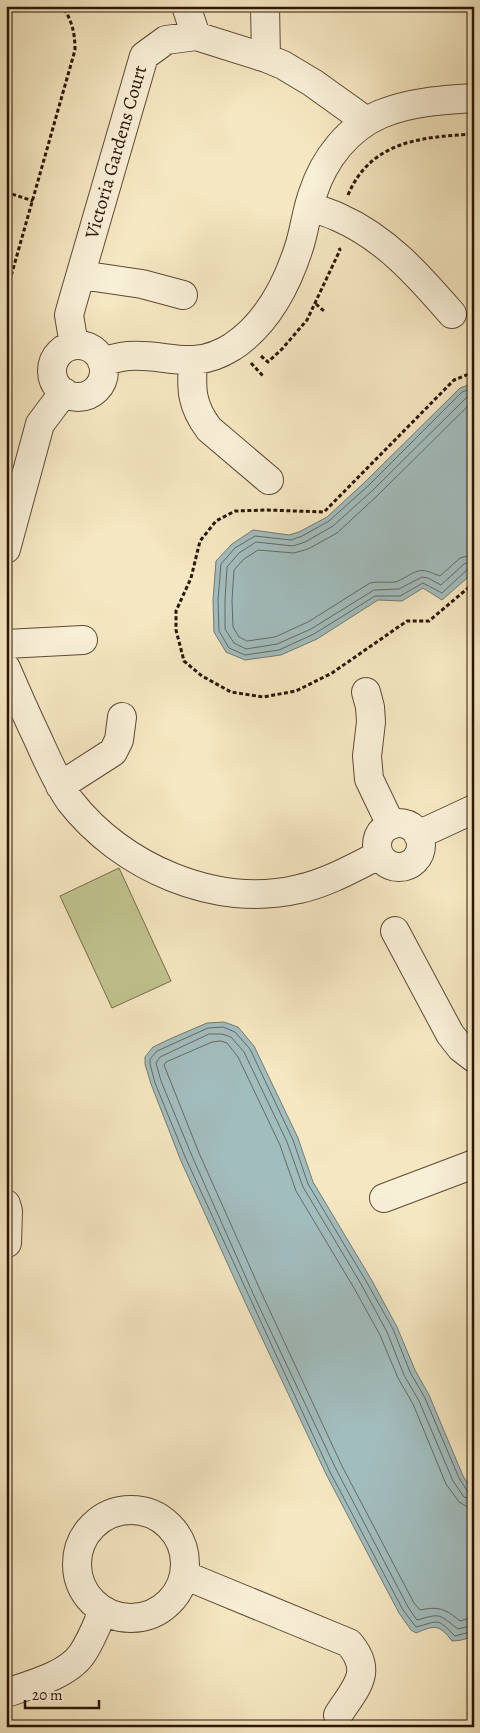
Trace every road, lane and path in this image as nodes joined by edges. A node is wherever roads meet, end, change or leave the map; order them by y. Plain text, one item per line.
1 (62, 6) edge
2 (186, 6) edge
3 (265, 6) edge
4 (196, 36) junction
5 (266, 58) junction
6 (474, 98) edge
7 (366, 122) junction
8 (474, 134) edge
9 (6, 192) edge
10 (32, 201) junction
11 (310, 206) junction
12 (339, 217) junction
13 (81, 275) junction
14 (6, 294) edge
15 (183, 295) dead end
16 (316, 304) junction
17 (325, 312) dead end
18 (452, 314) dead end
19 (74, 345) junction
20 (261, 356) dead end
21 (193, 360) junction
22 (102, 362) junction
23 (250, 363) dead end
24 (474, 372) edge
25 (264, 376) dead end
26 (64, 392) junction
27 (270, 480) dead end
28 (6, 550) edge
29 (474, 583) edge
30 (83, 640) dead end
31 (6, 644) edge
32 (6, 668) edge
33 (366, 692) dead end
34 (122, 717) dead end
35 (60, 786) junction
36 (474, 809) edge
37 (391, 825) junction
38 (418, 835) junction
39 (379, 855) junction
40 (395, 931) dead end
41 (474, 1058) edge
42 (474, 1164) edge
43 (384, 1198) dead end
44 (6, 1204) edge
45 (8, 1243) dead end
46 (184, 1575) junction
47 (103, 1611) junction
48 (6, 1693) edge
49 (338, 1714) dead end

1 - 10 path
2 - 4 street
3 - 5 street
4 - 5 street, Victoria Gardens Court
4 - 13 street, Victoria Gardens Court
5 - 7 street, Victoria Gardens Court
6 - 7 street
7 - 11 street
8 - 12 path
9 - 10 path
10 - 14 path
11 - 12 street
11 - 21 street
12 - 16 path
12 - 18 street
13 - 15 street
13 - 19 street, Victoria Gardens Court
16 - 17 path
16 - 20 path
19 - 22 street
19 - 26 street
21 - 22 street
21 - 27 street
22 - 26 street
23 - 25 path
24 - 29 path
26 - 28 street
30 - 31 street
32 - 35 street
33 - 37 street
34 - 35 street
35 - 39 street
36 - 38 street
37 - 38 street
37 - 39 street
38 - 39 street
40 - 41 street
42 - 43 street
44 - 45 street
46 - 47 street
46 - 47 street
46 - 49 street
47 - 48 street

